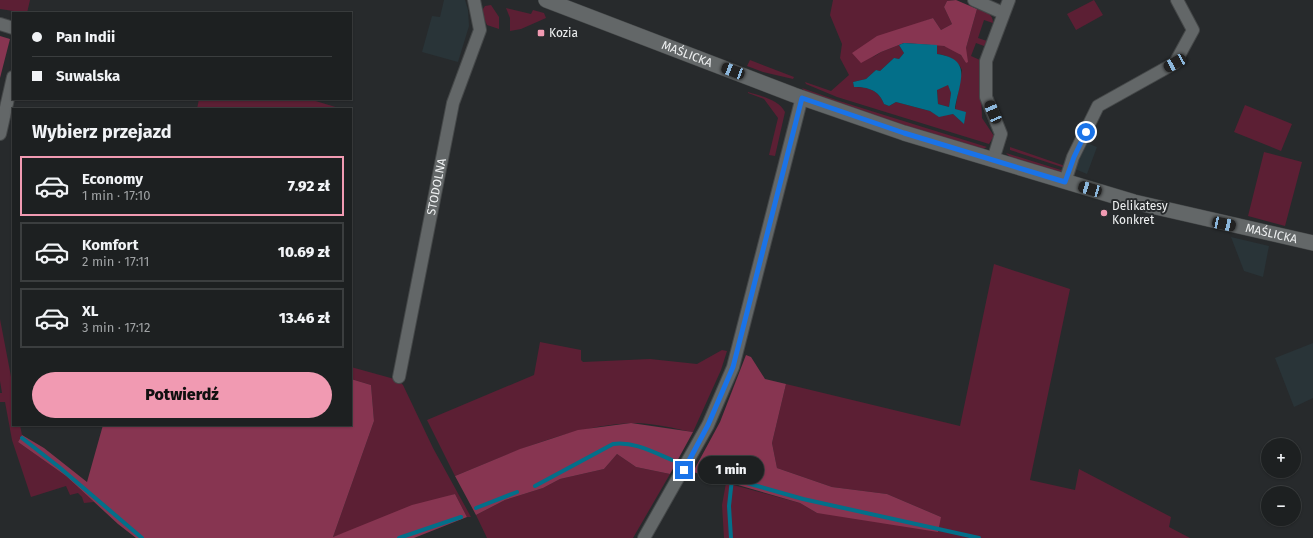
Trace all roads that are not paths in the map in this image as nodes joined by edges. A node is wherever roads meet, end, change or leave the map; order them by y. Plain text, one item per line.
1 (474, 0) edge
2 (546, 0) edge
3 (974, 0) edge
4 (1009, 0) edge
5 (1177, 0) edge
6 (1003, 12) junction
7 (0, 24) edge
8 (12, 28) edge
9 (12, 81) edge
10 (802, 98) junction
11 (0, 134) edge
12 (993, 160) junction
13 (1065, 182) junction
14 (1313, 243) edge
15 (399, 377) dead end
16 (644, 538) edge

1 - 15 street, STODOLNA
2 - 10 street, MAŚLICKA
3 - 6 street
4 - 6 street
5 - 13 street
6 - 12 street
7 - 8 street
9 - 11 street
10 - 12 street, MAŚLICKA
10 - 16 street
12 - 13 street, MAŚLICKA
13 - 14 street, MAŚLICKA

